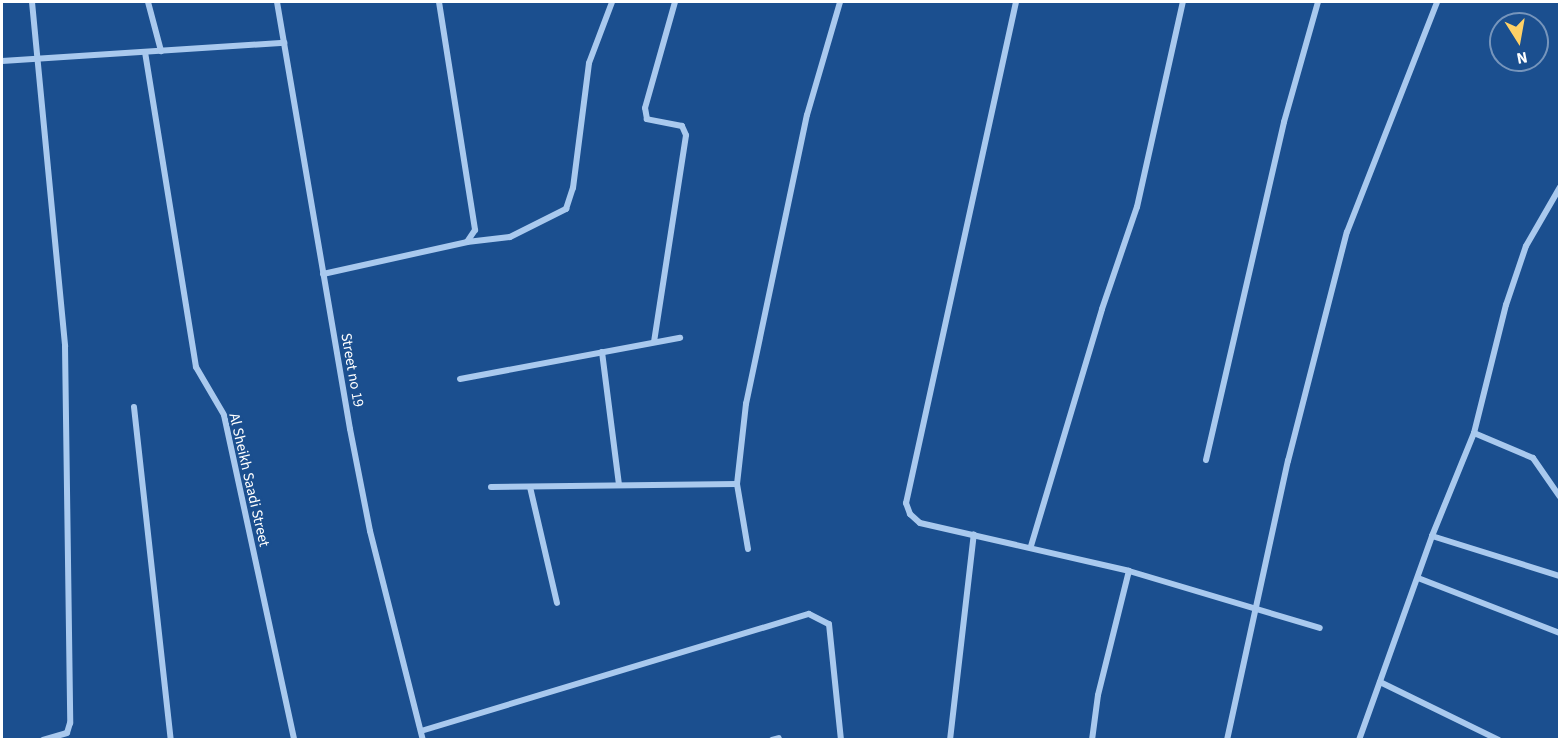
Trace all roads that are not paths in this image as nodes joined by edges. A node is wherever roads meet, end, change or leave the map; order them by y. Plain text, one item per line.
1 (32, 2) edge
2 (148, 2) edge
3 (277, 2) edge
4 (439, 2) edge
5 (612, 2) edge
6 (675, 2) edge
7 (840, 2) edge
8 (1016, 2) edge
9 (1184, 2) edge
10 (1318, 2) edge
11 (1437, 2) edge
12 (284, 43) junction
13 (161, 51) junction
14 (146, 52) junction
15 (37, 59) junction
16 (2, 61) edge
17 (1560, 188) edge
18 (467, 242) junction
19 (323, 274) junction
20 (680, 338) dead end
21 (654, 342) junction
22 (602, 352) junction
23 (459, 379) dead end
24 (134, 407) dead end
25 (1474, 433) junction
26 (1206, 459) dead end
27 (737, 484) junction
28 (619, 485) junction
29 (491, 487) dead end
30 (530, 487) junction
31 (1560, 497) edge
32 (974, 534) junction
33 (1432, 536) junction
34 (1031, 546) junction
35 (748, 549) dead end
36 (1129, 571) junction
37 (1560, 576) edge
38 (1418, 578) junction
39 (557, 603) dead end
40 (1256, 610) junction
41 (1320, 628) dead end
42 (1560, 633) edge
43 (1380, 682) junction
44 (421, 731) junction
45 (43, 740) edge
46 (171, 740) edge
47 (294, 740) edge
48 (423, 740) edge
49 (841, 740) edge
50 (950, 740) edge
51 (1092, 740) edge
52 (1227, 740) edge
53 (1359, 740) edge
54 (1499, 740) edge

1 - 15 street
2 - 13 street
3 - 12 street, Street no 19
4 - 18 street
5 - 18 street
6 - 21 street
7 - 27 street
8 - 32 street
9 - 34 street
10 - 26 street
11 - 40 street
12 - 13 street
12 - 19 street, Street no 19
13 - 14 street
14 - 15 street
14 - 47 street, Al Sheikh Saadi Street
15 - 16 street
15 - 45 street
17 - 25 street
18 - 19 street
19 - 44 street, Street no 19
20 - 21 street
21 - 22 street
22 - 23 street
22 - 28 street
24 - 46 street
25 - 31 street
25 - 33 street
27 - 28 street
27 - 35 street
28 - 30 street
29 - 30 street
30 - 39 street
32 - 34 street
32 - 50 street
33 - 37 street
33 - 38 street
34 - 36 street
36 - 40 street
36 - 51 street
38 - 42 street
38 - 43 street
40 - 41 street
40 - 52 street
43 - 53 street
43 - 54 street
44 - 48 street, Street no 19
44 - 49 street

